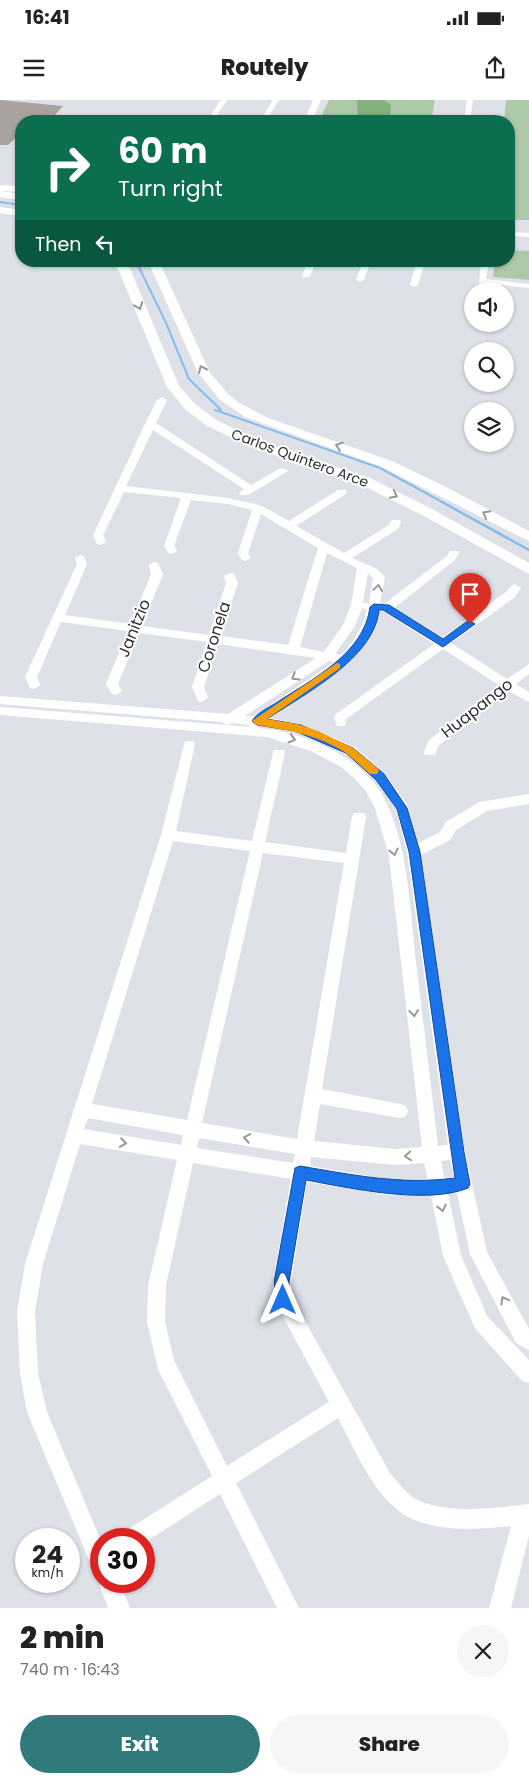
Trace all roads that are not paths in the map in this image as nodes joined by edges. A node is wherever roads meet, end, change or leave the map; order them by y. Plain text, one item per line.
1 (224, 100) edge
2 (276, 100) edge
3 (308, 100) edge
4 (317, 100) edge
5 (470, 100) edge
6 (215, 115) edge
7 (267, 115) edge
8 (302, 115) edge
9 (311, 115) edge
10 (468, 115) edge
11 (0, 188) edge
12 (15, 188) edge
13 (0, 194) edge
14 (15, 196) edge
15 (0, 210) edge
16 (15, 212) edge
17 (515, 234) edge
18 (529, 235) edge
19 (123, 267) edge
20 (156, 267) edge
21 (310, 267) edge
22 (365, 267) edge
23 (419, 267) edge
24 (484, 267) edge
25 (306, 275) dead end
26 (360, 280) dead end
27 (414, 286) dead end
28 (529, 286) edge
29 (162, 400) dead end
30 (150, 424) junction
31 (283, 471) dead end
32 (120, 488) junction
33 (251, 489) junction
34 (342, 492) dead end
35 (187, 497) junction
36 (228, 502) junction
37 (258, 508) junction
38 (396, 522) dead end
39 (289, 526) junction
40 (529, 537) edge
41 (100, 542) dead end
42 (324, 546) junction
43 (172, 551) dead end
44 (454, 553) dead end
45 (80, 558) dead end
46 (246, 558) dead end
47 (344, 558) junction
48 (154, 565) dead end
49 (363, 568) junction
50 (529, 569) edge
51 (230, 576) dead end
52 (515, 588) dead end
53 (357, 606) junction
54 (380, 607) junction
55 (56, 618) junction
56 (133, 628) junction
57 (213, 639) junction
58 (443, 644) junction
59 (293, 650) junction
60 (327, 657) junction
61 (345, 660) junction
62 (529, 668) edge
63 (508, 684) junction
64 (34, 685) dead end
65 (116, 691) dead end
66 (202, 698) dead end
67 (529, 698) edge
68 (0, 700) edge
69 (0, 711) edge
70 (226, 723) junction
71 (341, 723) dead end
72 (252, 726) junction
73 (189, 744) dead end
74 (430, 752) dead end
75 (279, 753) dead end
76 (529, 799) edge
77 (359, 817) dead end
78 (168, 835) junction
79 (259, 847) junction
80 (414, 852) junction
81 (352, 859) junction
82 (313, 1095) junction
83 (82, 1110) junction
84 (400, 1111) dead end
85 (192, 1128) junction
86 (74, 1135) junction
87 (304, 1148) junction
88 (457, 1152) junction
89 (188, 1154) junction
90 (431, 1154) junction
91 (300, 1173) junction
92 (463, 1184) junction
93 (437, 1187) junction
94 (529, 1341) edge
95 (529, 1374) edge
96 (341, 1405) junction
97 (225, 1480) junction
98 (526, 1514) edge
99 (149, 1528) edge
100 (90, 1536) edge
101 (113, 1593) edge
102 (119, 1608) edge
103 (288, 1608) edge
104 (500, 1608) edge

1 - 6 street
2 - 7 street
3 - 8 street
4 - 9 street
5 - 10 street
11 - 12 street
13 - 14 main road
15 - 16 main road
17 - 18 street
19 -> 50 main road, Carlos Quintero Arce
40 -> 20 main road, Carlos Quintero Arce
21 - 25 street
22 - 26 street
23 - 27 street
24 - 28 street
29 - 30 street
30 - 32 street
30 - 33 street
31 - 33 street
32 - 35 street
32 - 41 street
33 - 36 street
34 - 39 street
35 - 36 street
35 - 43 street
36 - 37 street
37 - 39 street
37 - 46 street
38 - 47 street
39 - 42 street
42 - 47 street
42 - 59 street
44 - 54 street
45 - 55 street
47 - 49 street
48 - 56 street, Janitzio
49 - 53 street
54 -> 49 street
51 - 57 street, Coronela
52 - 58 street
53 - 54 street
53 - 60 street
54 - 58 street
54 - 61 street
55 - 56 street
55 - 64 street
56 - 57 street
56 - 65 street, Janitzio
57 - 59 street
57 - 66 street, Coronela
58 - 63 street
58 - 71 street
59 - 60 street
60 - 61 street
60 -> 70 street
61 - 72 street
62 - 63 street, Huapango
63 - 67 street
63 - 74 street, Huapango
68 - 70 street
69 - 70 street
70 - 72 street
72 - 80 street
72 -> 90 street
73 - 78 street
75 - 79 street
76 - 80 street
77 - 81 street
78 - 79 street
78 - 83 street
79 - 81 street
79 - 85 street
80 - 88 street
81 - 82 street
82 - 84 street
82 - 87 street
83 - 85 street
83 - 86 street
87 -> 85 street
85 - 89 street
86 -> 89 street
86 - 100 street
90 -> 87 street
87 - 91 street
88 - 90 street
88 - 92 street
89 - 91 street
89 - 97 street
90 - 93 street
91 - 93 street
91 - 96 street
92 - 93 street
94 -> 92 street
93 -> 95 street
96 - 97 street
96 - 98 street
97 - 99 street
97 - 103 street
98 - 104 street
101 - 102 street

